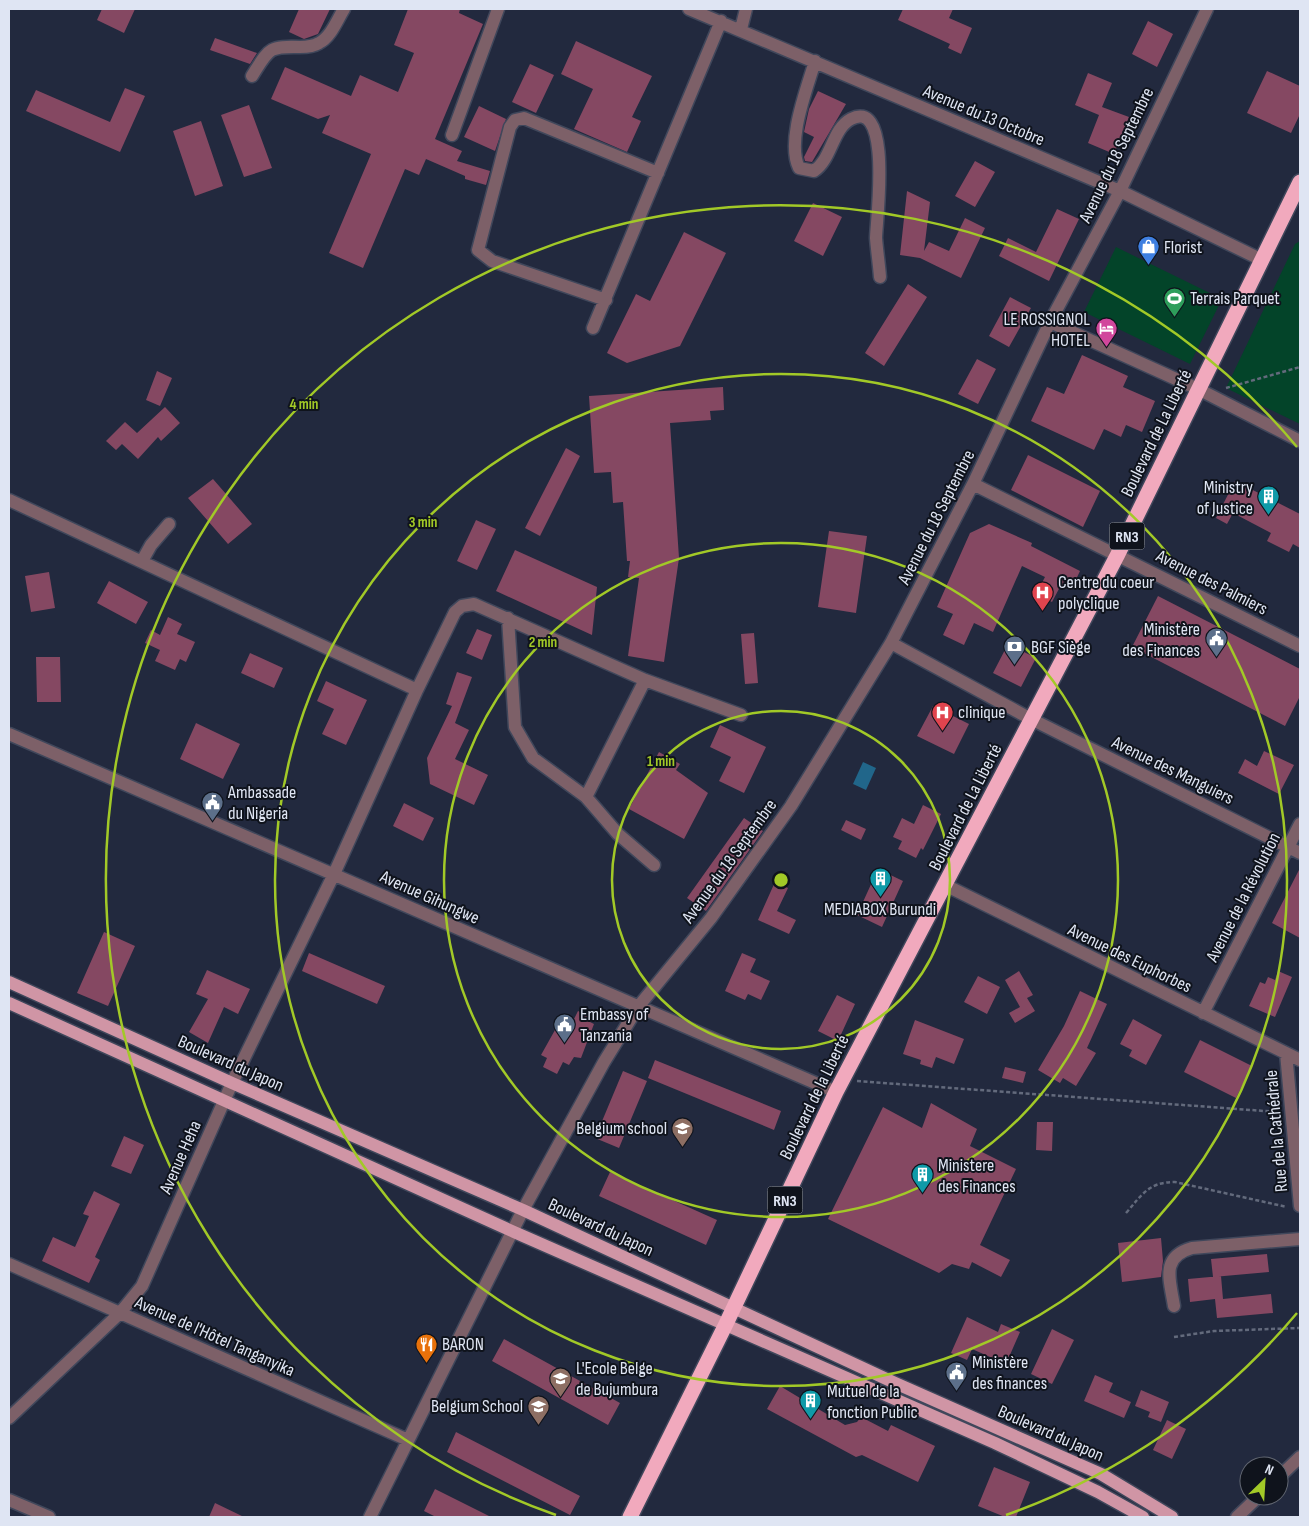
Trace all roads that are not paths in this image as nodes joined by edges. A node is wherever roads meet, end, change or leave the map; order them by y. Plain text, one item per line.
1 (344, 9) edge
2 (498, 9) edge
3 (689, 9) edge
4 (746, 9) edge
5 (1207, 9) edge
6 (721, 21) junction
7 (741, 29) junction
8 (814, 61) junction
9 (252, 76) dead end
10 (452, 135) dead end
11 (658, 173) junction
12 (1300, 182) edge
13 (1120, 192) junction
14 (1296, 199) edge
15 (1262, 260) junction
16 (880, 277) dead end
17 (606, 300) junction
18 (1050, 322) junction
19 (593, 328) dead end
20 (1198, 389) junction
21 (1300, 441) edge
22 (973, 484) junction
23 (9, 500) edge
24 (169, 524) dead end
25 (1118, 554) junction
26 (142, 562) junction
27 (508, 618) junction
28 (891, 643) junction
29 (1300, 646) edge
30 (645, 680) junction
31 (417, 690) junction
32 (742, 715) dead end
33 (1031, 719) junction
34 (9, 734) edge
35 (586, 797) junction
36 (1300, 824) edge
37 (1288, 847) junction
38 (1300, 852) edge
39 (654, 865) dead end
40 (334, 874) junction
41 (945, 885) junction
42 (9, 982) edge
43 (9, 1003) edge
44 (638, 1007) junction
45 (1203, 1013) junction
46 (1286, 1054) junction
47 (1300, 1060) edge
48 (232, 1083) junction
49 (839, 1086) junction
50 (225, 1100) junction
51 (1295, 1207) edge
52 (523, 1210) junction
53 (514, 1232) junction
54 (1300, 1240) edge
55 (9, 1264) edge
56 (1174, 1306) dead end
57 (734, 1307) junction
58 (120, 1313) junction
59 (725, 1326) junction
60 (9, 1418) edge
61 (408, 1440) junction
62 (1300, 1457) edge
63 (1071, 1460) junction
64 (1289, 1467) edge
65 (1064, 1476) junction
66 (9, 1500) edge
67 (1248, 1506) edge
68 (49, 1517) edge
69 (370, 1517) edge
70 (630, 1517) edge
71 (1143, 1517) edge
72 (1172, 1517) edge
73 (1236, 1517) edge

1 - 9 street
2 - 10 street
3 - 6 street, Avenue du 13 Octobre
4 - 7 street
5 - 13 street, Avenue du 18 Septembre
6 - 7 street, Avenue du 13 Octobre
6 - 11 street
7 - 8 street, Avenue du 13 Octobre
8 - 13 street, Avenue du 13 Octobre
8 - 16 street
11 - 17 street
11 - 17 street
12 - 14 highway, Boulevard de La Liberté / RN3
13 - 15 street, Avenue du 13 Octobre
13 - 18 street, Avenue du 18 Septembre
14 - 15 highway, Boulevard de La Liberté / RN3
15 - 20 highway, Boulevard de La Liberté / RN3
17 - 19 street
18 - 20 street
18 - 22 street, Avenue du 18 Septembre
20 - 21 street
20 - 25 highway, Boulevard de La Liberté / RN3
22 - 25 street, Avenue des Palmiers
22 - 28 street, Avenue du 18 Septembre
23 - 26 street
24 - 26 street
25 - 29 street, Avenue des Palmiers
25 - 33 highway, Boulevard de La Liberté / RN3
26 - 31 street
27 - 30 street
27 - 31 street, Avenue Heha
27 - 35 street
28 - 33 street, Avenue des Manguiers
28 - 44 street, Avenue du 18 Septembre
30 - 32 street
30 - 35 street
31 - 40 street, Avenue Heha
33 - 37 street, Avenue des Manguiers
33 - 41 highway, Boulevard de La Liberté / RN3
34 - 40 street, Avenue Gihungwe
35 - 39 street
36 - 37 street, Avenue de la Révolution
37 - 38 street, Avenue des Manguiers
37 - 45 street, Avenue de la Révolution
40 - 44 street, Avenue Gihungwe
40 - 48 street, Avenue Heha
41 - 45 street, Avenue des Euphorbes
41 - 49 highway, Boulevard de la Liberté / RN3
42 - 48 main road, Boulevard du Japon
43 - 50 main road, Boulevard du Japon
44 - 49 street, Avenue Gihungwe
44 - 52 street, Avenue du 18 Septembre
45 - 46 street, Avenue des Euphorbes
46 - 47 street, Avenue des Euphorbes
46 - 51 street, Rue de la Cathédrale
48 - 50 street, Avenue Heha
48 - 52 main road, Boulevard du Japon
49 - 57 highway, Boulevard de la Liberté / RN3
50 - 53 main road, Boulevard du Japon
50 - 58 street, Avenue Heha
52 - 53 street, Avenue du 18 Septembre
52 - 57 main road, Boulevard du Japon
53 - 59 main road, Boulevard du Japon
53 - 61 street, Avenue du 18 Septembre
54 - 56 street
55 - 58 street, Avenue de l'Hôtel Tanganyika
57 - 59 highway, Boulevard de la Liberté / RN3
57 - 63 main road, Boulevard du Japon
58 - 60 street, Avenue Heha
58 - 61 street, Avenue de l'Hôtel Tanganyika
59 - 65 main road, Boulevard du Japon
59 - 70 highway, Boulevard de la Liberté / RN3
61 - 69 street, Avenue du 18 Septembre
62 - 64 street
63 - 65 main road
63 - 72 main road, Boulevard du Japon
65 - 71 main road, Boulevard du Japon
66 - 68 street
67 - 73 street

